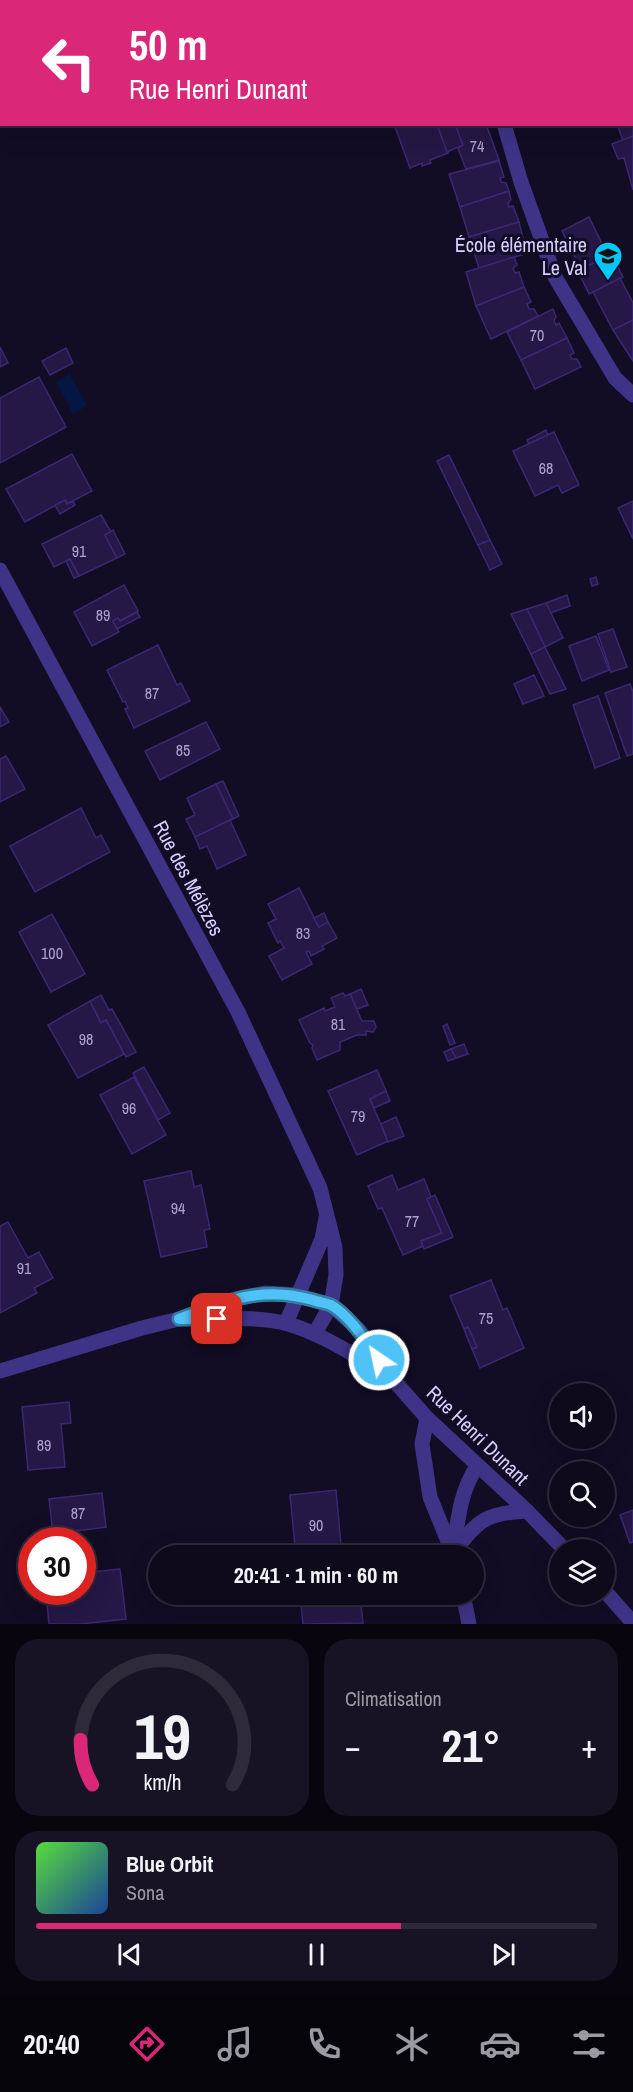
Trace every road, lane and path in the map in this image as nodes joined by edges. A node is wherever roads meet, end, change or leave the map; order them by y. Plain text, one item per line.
1 (505, 126) edge
2 (633, 395) edge
3 (0, 570) edge
4 (328, 1213) junction
5 (296, 1295) junction
6 (331, 1305) junction
7 (179, 1319) junction
8 (286, 1323) junction
9 (315, 1333) junction
10 (0, 1371) edge
11 (389, 1375) junction
12 (427, 1418) junction
13 (477, 1466) junction
14 (527, 1511) junction
15 (554, 1539) edge
16 (449, 1545) edge
17 (454, 1545) edge
18 (459, 1545) edge
19 (615, 1603) edge
20 (465, 1605) edge
21 (633, 1623) edge
22 (469, 1624) edge

1 - 2 street
3 - 4 street, Rue des Mélèzes
4 - 5 street
4 - 6 street, Rue des Mélèzes
5 - 6 street, Rue Henri Dunant
5 - 7 street, Rue Henri Dunant
5 - 8 street
6 - 9 street, Rue des Mélèzes
6 - 11 street, Rue Henri Dunant
7 - 8 street, Rue Henri Dunant
7 - 10 street, Rue Henri Dunant
8 - 9 street, Rue Henri Dunant
9 - 11 street, Rue Henri Dunant
11 - 12 street, Rue Henri Dunant
12 - 13 street, Rue Henri Dunant
12 - 16 street
13 - 14 street, Rue Henri Dunant
13 - 17 street
14 - 15 street, Rue Henri Dunant
14 - 18 street
19 - 21 street
20 - 22 street

